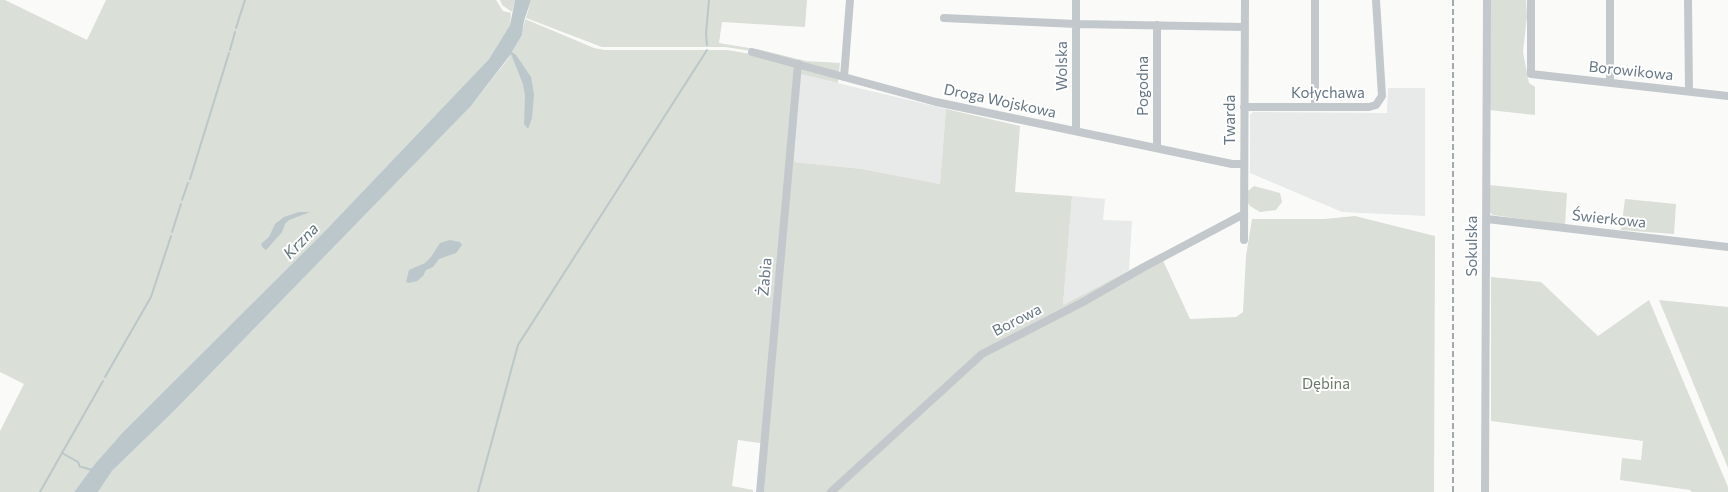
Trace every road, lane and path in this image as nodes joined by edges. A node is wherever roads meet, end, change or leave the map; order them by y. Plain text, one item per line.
1 (850, 0) edge
2 (1076, 0) edge
3 (1244, 0) edge
4 (1316, 0) edge
5 (1376, 0) edge
6 (1487, 0) edge
7 (1531, 0) edge
8 (1610, 0) edge
9 (1688, 0) edge
10 (944, 18) dead end
11 (1076, 24) junction
12 (1157, 24) junction
13 (1244, 27) junction
14 (752, 52) dead end
15 (798, 64) junction
16 (844, 78) junction
17 (1610, 82) junction
18 (1688, 91) junction
19 (1728, 96) edge
20 (1244, 107) junction
21 (1315, 107) junction
22 (1076, 131) junction
23 (1157, 148) junction
24 (1244, 164) junction
25 (1244, 214) junction
26 (1487, 219) junction
27 (1244, 240) dead end
28 (1728, 246) edge
29 (760, 492) edge
30 (831, 492) edge
31 (1485, 492) edge

1 - 16 street
2 - 11 street, Wolska
3 - 13 street, Twarda
4 - 21 street
5 - 21 street, Kołychawa
6 - 26 street, Sokulska
7 - 17 street, Borowikowa
8 - 17 street
9 - 18 street
10 - 11 street
11 - 12 street
11 - 22 street, Wolska
12 - 13 street
12 - 23 street, Pogodna
13 - 20 street, Twarda
14 - 15 street, Droga Wojskowa
15 - 16 street, Droga Wojskowa
15 - 29 street, Żabia
16 - 22 street, Droga Wojskowa
17 - 18 street, Borowikowa
18 - 19 street, Borowikowa
20 - 21 street, Kołychawa
20 - 24 street, Twarda
22 - 23 street, Droga Wojskowa
23 - 24 street, Droga Wojskowa
24 - 25 street, Twarda
25 - 27 street, Twarda
25 - 30 street, Borowa
26 - 28 street, Świerkowa
26 - 31 street, Sokulska

